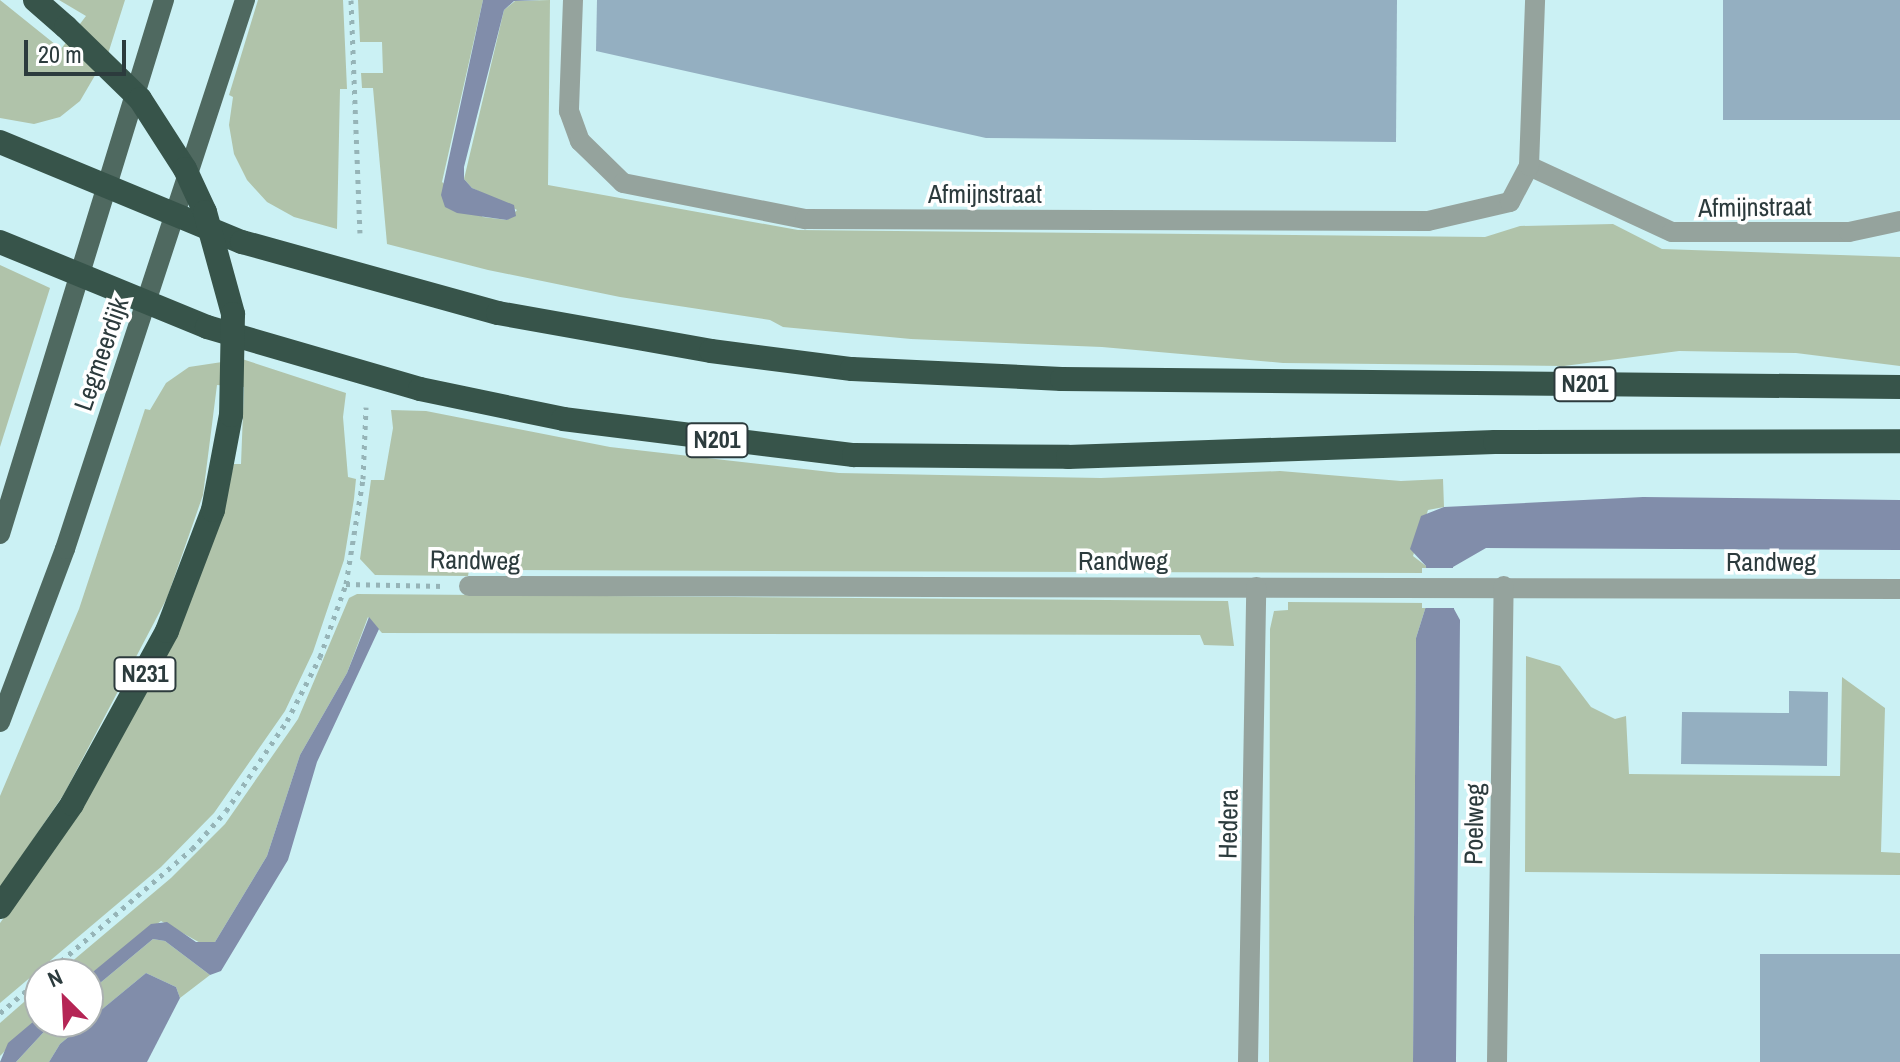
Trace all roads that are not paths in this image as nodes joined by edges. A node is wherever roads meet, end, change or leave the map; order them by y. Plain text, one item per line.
1 (35, 0) edge
2 (164, 0) edge
3 (245, 0) edge
4 (573, 0) edge
5 (1535, 0) edge
6 (0, 142) edge
7 (1529, 166) junction
8 (103, 188) junction
9 (175, 216) junction
10 (1900, 221) edge
11 (0, 242) edge
12 (77, 277) junction
13 (146, 305) junction
14 (1900, 387) edge
15 (1900, 441) edge
16 (0, 534) edge
17 (469, 586) road end
18 (1504, 586) junction
19 (1256, 587) junction
20 (1900, 589) edge
21 (0, 722) edge
22 (0, 907) edge
23 (1248, 1062) edge
24 (1497, 1062) edge

1 - 22 highway, N231, bridge
2 - 8 main road, Legmeerdijk
3 - 9 main road, Legmeerdijk
4 - 7 street, Afmijnstraat
5 - 7 street, Afmijnstraat
6 - 8 highway, N201
7 - 10 street, Afmijnstraat
8 - 9 highway, N201
8 - 12 main road, Legmeerdijk
9 - 13 main road, Legmeerdijk
9 - 14 highway, N201
11 - 12 highway, N201
12 - 13 highway, N201
12 - 16 main road, Legmeerdijk
13 - 15 highway, N201
13 - 21 main road, Legmeerdijk
17 - 19 street, Randweg
18 - 19 street, Randweg
18 - 20 street, Randweg
18 - 24 street, Poelweg
19 - 23 street, Hedera

